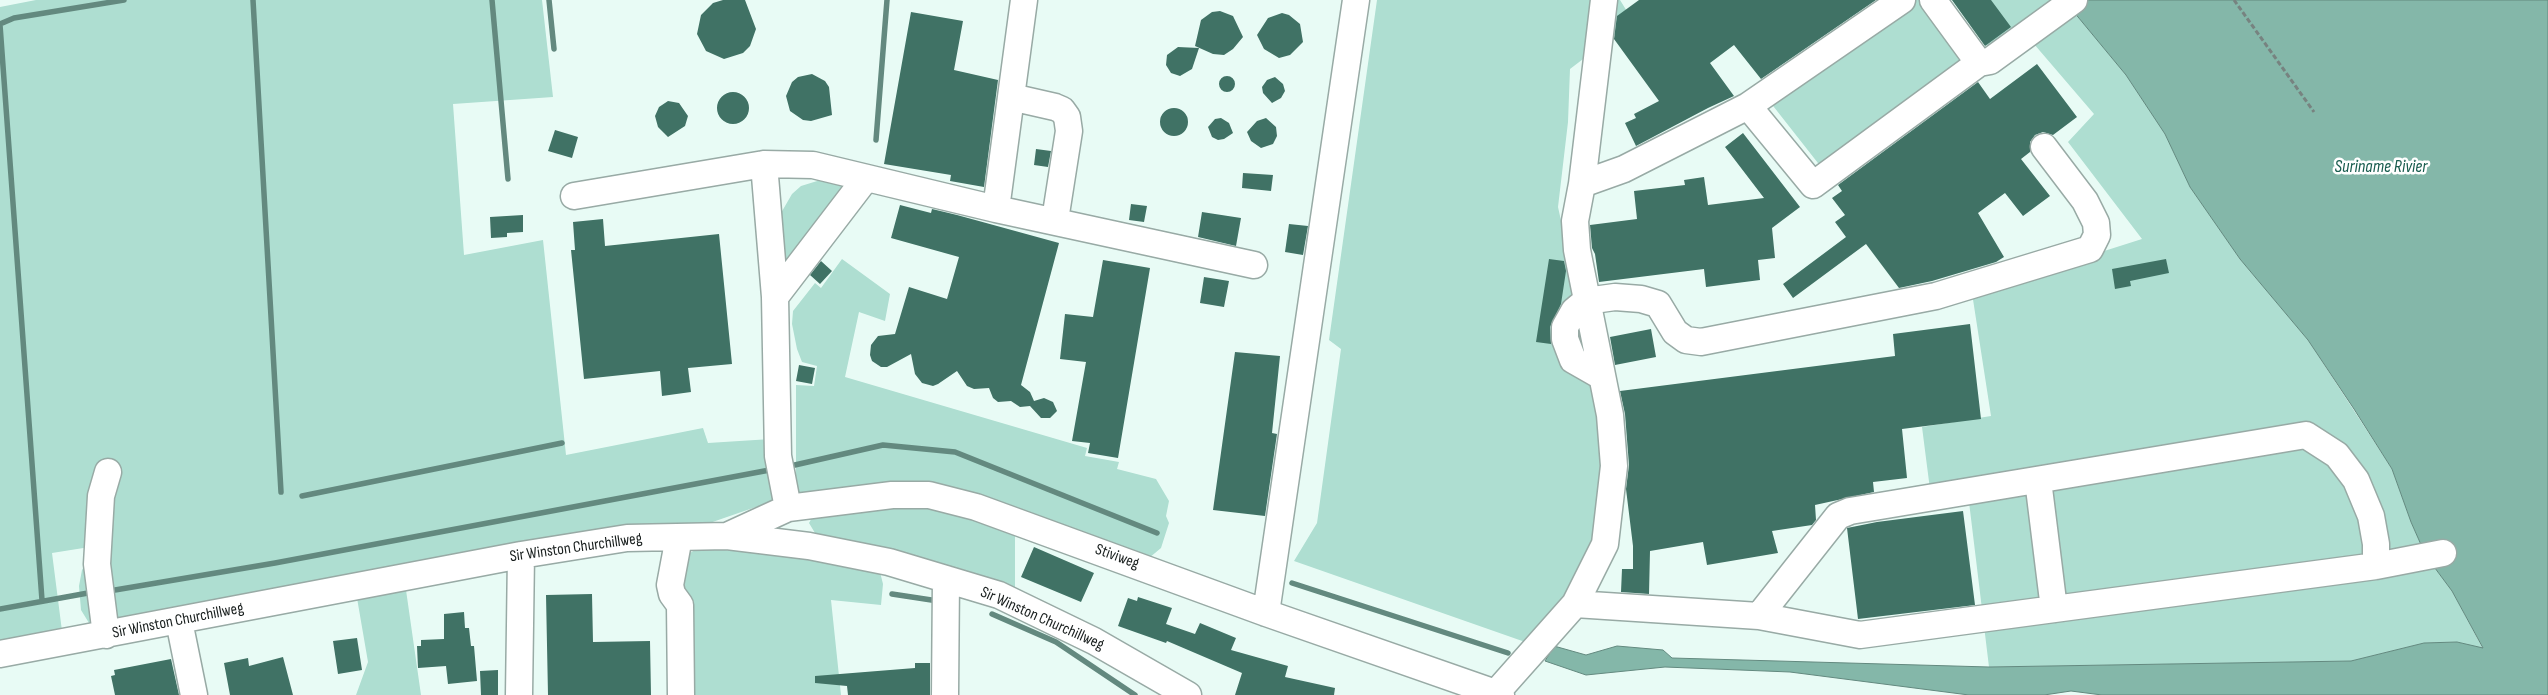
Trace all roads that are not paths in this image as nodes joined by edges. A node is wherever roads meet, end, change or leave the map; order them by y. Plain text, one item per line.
1 (1024, 0) edge
2 (1356, 0) edge
3 (1604, 0) edge
4 (1902, 0) edge
5 (1933, 0) edge
6 (2074, 0) edge
7 (1979, 63) junction
8 (1011, 97) junction
9 (1748, 106) junction
10 (2044, 147) dead end
11 (764, 164) junction
12 (866, 178) junction
13 (1582, 184) junction
14 (574, 196) dead end
15 (996, 209) junction
16 (1055, 220) junction
17 (1254, 265) dead end
18 (775, 297) junction
19 (1586, 301) junction
20 (108, 472) dead end
21 (2038, 480) junction
22 (785, 498) junction
23 (727, 536) junction
24 (679, 537) junction
25 (2443, 553) dead end
26 (521, 555) junction
27 (2376, 566) junction
28 (946, 579) junction
29 (1575, 604) junction
30 (2054, 609) junction
31 (1266, 613) junction
32 (1759, 616) junction
33 (179, 621) junction
34 (106, 635) junction
35 (0, 654) edge
36 (1499, 694) edge
37 (194, 695) edge
38 (519, 695) edge
39 (681, 695) edge
40 (945, 695) edge
41 (1188, 695) edge

1 - 8 street
2 - 31 street
3 - 13 street
4 - 9 street
5 - 7 street
6 - 7 street
7 - 9 street
8 - 15 street
8 - 16 street
9 - 13 street
10 - 19 street
11 - 12 street
11 - 14 street
11 - 18 street
12 - 15 street
12 - 18 street
13 - 19 street
15 - 16 street
16 - 17 street
18 - 22 street
19 - 29 street
20 - 34 street
21 - 27 street
21 - 30 street
21 - 32 street
22 - 23 street, Stiviweg
22 - 31 street, Stiviweg
23 - 24 street, Sir Winston Churchillweg
23 - 28 street, Sir Winston Churchillweg
24 - 26 street, Sir Winston Churchillweg
24 - 39 street
25 - 27 street
26 - 33 street, Sir Winston Churchillweg
26 - 38 street
27 - 30 street
28 - 40 street
28 - 41 street, Sir Winston Churchillweg
29 - 32 street
29 - 36 street
30 - 32 street
31 - 36 street, Stiviweg
33 - 34 street, Sir Winston Churchillweg
33 - 37 street
34 - 35 street, Sir Winston Churchillweg

